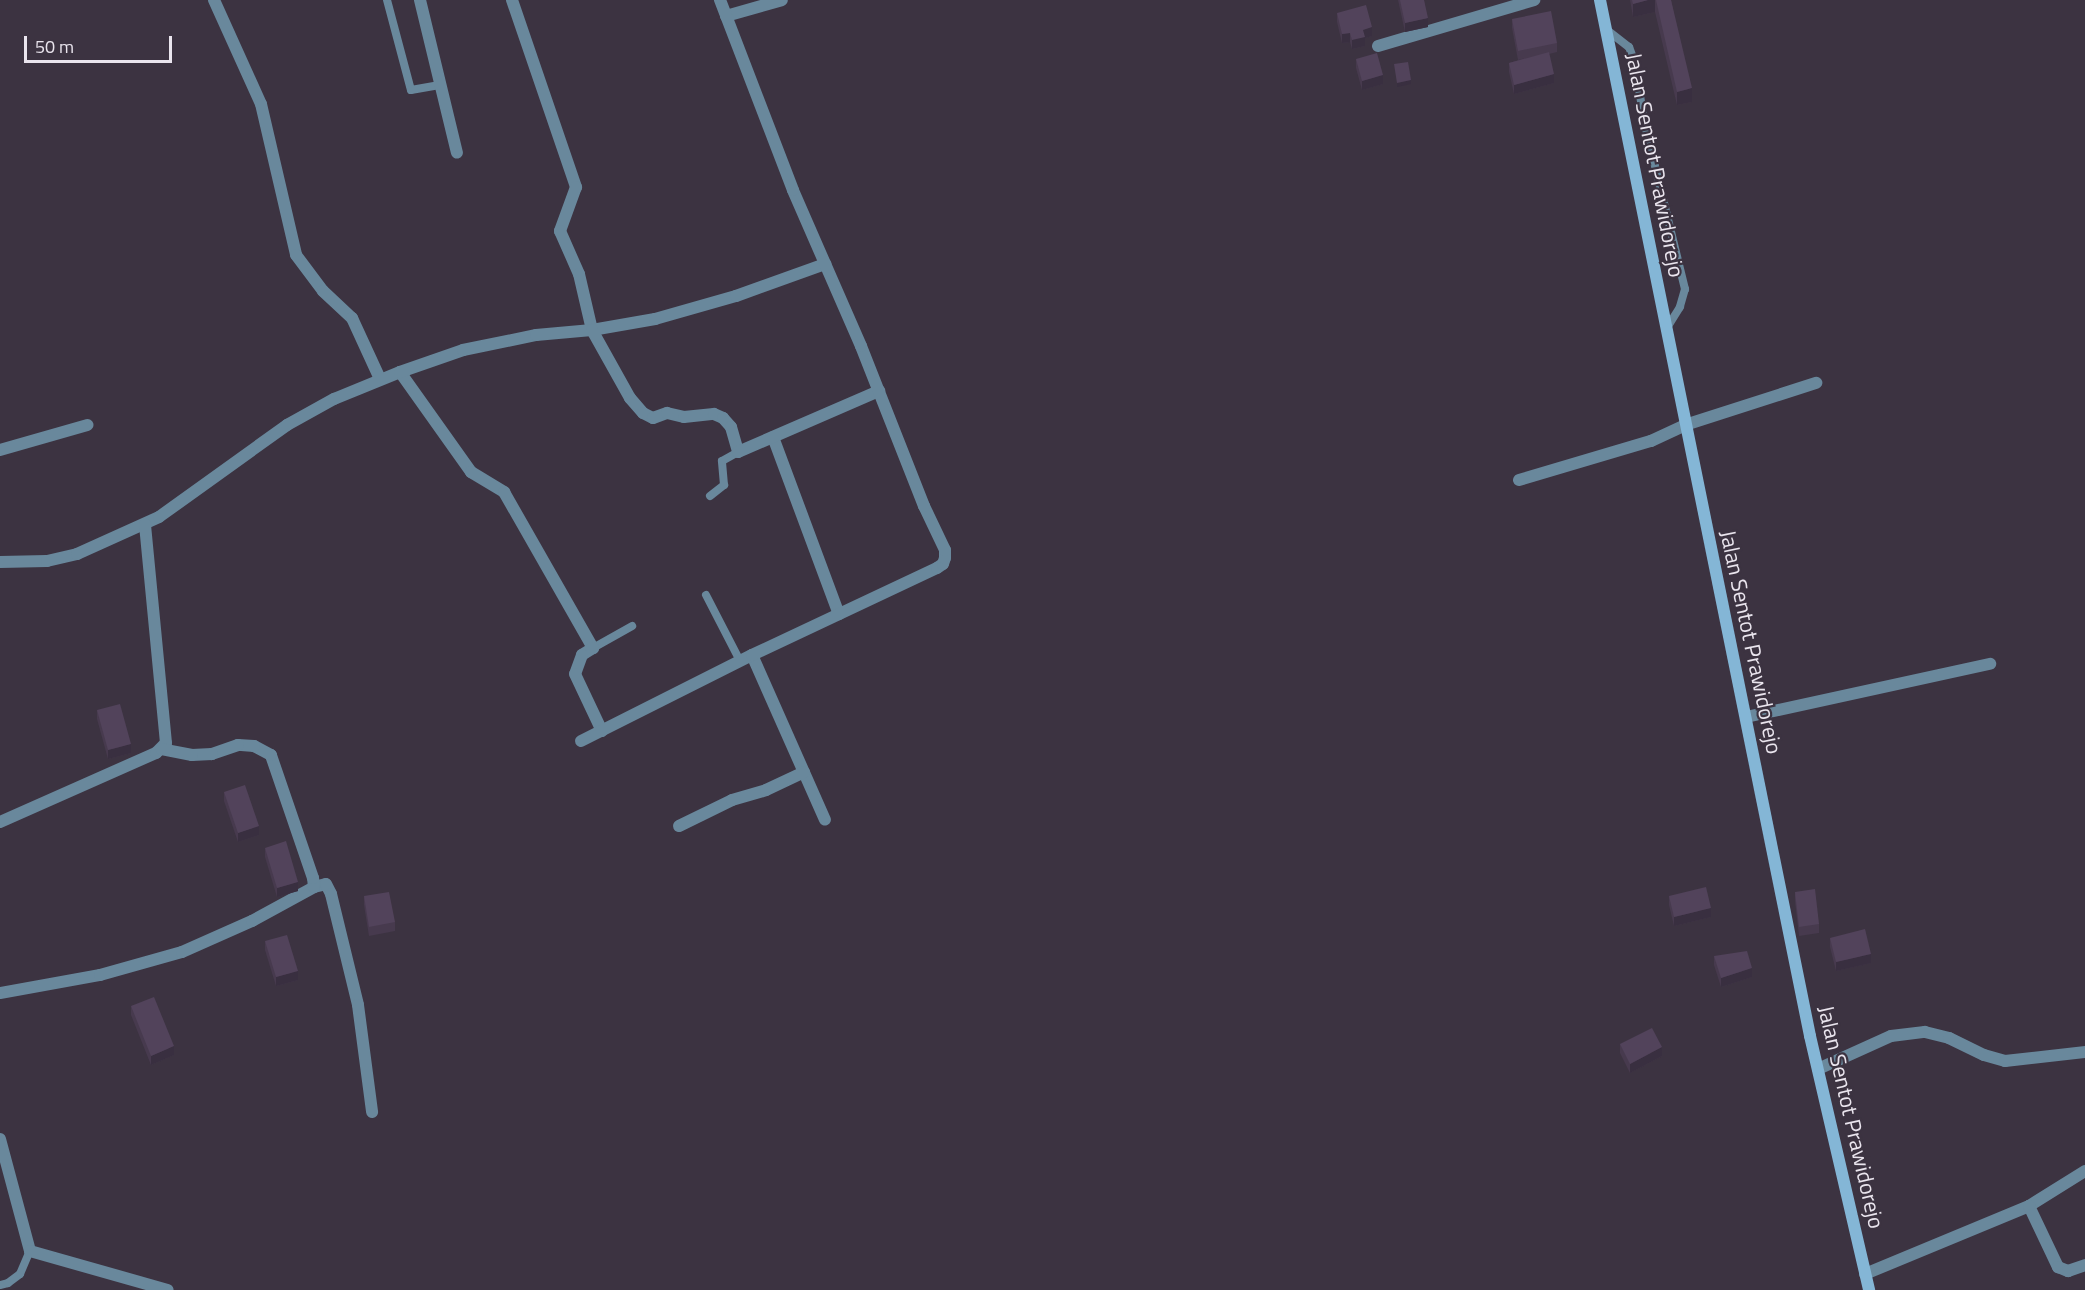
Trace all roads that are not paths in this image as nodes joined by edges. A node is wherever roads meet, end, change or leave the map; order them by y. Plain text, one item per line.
1 (214, 0) edge
2 (387, 0) edge
3 (420, 0) edge
4 (512, 0) edge
5 (720, 0) edge
6 (782, 0) edge
7 (1534, 0) edge
8 (1600, 0) edge
9 (726, 16) junction
10 (1606, 30) junction
11 (1378, 46) dead end
12 (440, 85) junction
13 (457, 153) dead end
14 (825, 264) junction
15 (1667, 328) junction
16 (592, 330) junction
17 (400, 372) junction
18 (380, 380) junction
19 (1815, 383) dead end
20 (879, 391) junction
21 (87, 425) dead end
22 (1685, 425) junction
23 (773, 437) junction
24 (0, 450) edge
25 (738, 452) junction
26 (1519, 480) dead end
27 (710, 496) dead end
28 (145, 524) junction
29 (0, 562) edge
30 (706, 595) dead end
31 (839, 614) junction
32 (632, 626) dead end
33 (593, 648) junction
34 (752, 655) junction
35 (740, 661) junction
36 (1990, 664) dead end
37 (1746, 717) junction
38 (602, 731) junction
39 (581, 741) dead end
40 (162, 749) junction
41 (804, 772) junction
42 (825, 820) dead end
43 (0, 822) edge
44 (679, 826) dead end
45 (314, 886) junction
46 (0, 993) edge
47 (2085, 1052) edge
48 (1818, 1069) junction
49 (372, 1112) dead end
50 (0, 1139) edge
51 (2085, 1172) edge
52 (2029, 1206) junction
53 (30, 1251) junction
54 (2085, 1265) edge
55 (1865, 1274) junction
56 (0, 1285) edge
57 (168, 1290) edge
58 (1869, 1290) edge

1 - 18 street
2 - 12 lane
3 - 12 street
4 - 16 street
5 - 9 street
6 - 9 street
7 - 11 street
8 - 10 main road, Jalan Sentot Prawidorejo
9 - 14 street
10 - 15 main road, Jalan Sentot Prawidorejo
10 - 15 lane
12 - 13 street
14 - 16 street
14 - 20 street
15 - 22 main road, Jalan Sentot Prawidorejo
16 - 17 street
16 - 25 street
17 - 18 street
17 - 33 street
18 - 28 street
19 - 22 street
20 - 23 street
20 - 31 street
21 - 24 street
22 - 26 street
22 - 37 main road, Jalan Sentot Prawidorejo
23 - 25 street
23 - 31 street
25 - 27 lane
28 - 29 street
28 - 40 street
30 - 35 lane
31 - 34 street
32 - 33 lane
33 - 38 street
34 - 35 street
34 - 41 street
35 - 38 street
36 - 37 street
37 - 48 main road, Jalan Sentot Prawidorejo
38 - 39 street
40 - 43 street
40 - 45 street
41 - 42 street
41 - 44 street
45 - 46 street
45 - 49 street
47 - 48 street
48 - 55 main road, Jalan Sentot Prawidorejo
50 - 53 street
51 - 52 street
52 - 54 street
52 - 55 street
53 - 56 lane
53 - 57 street
55 - 58 main road, Jalan Sentot Prawidorejo

